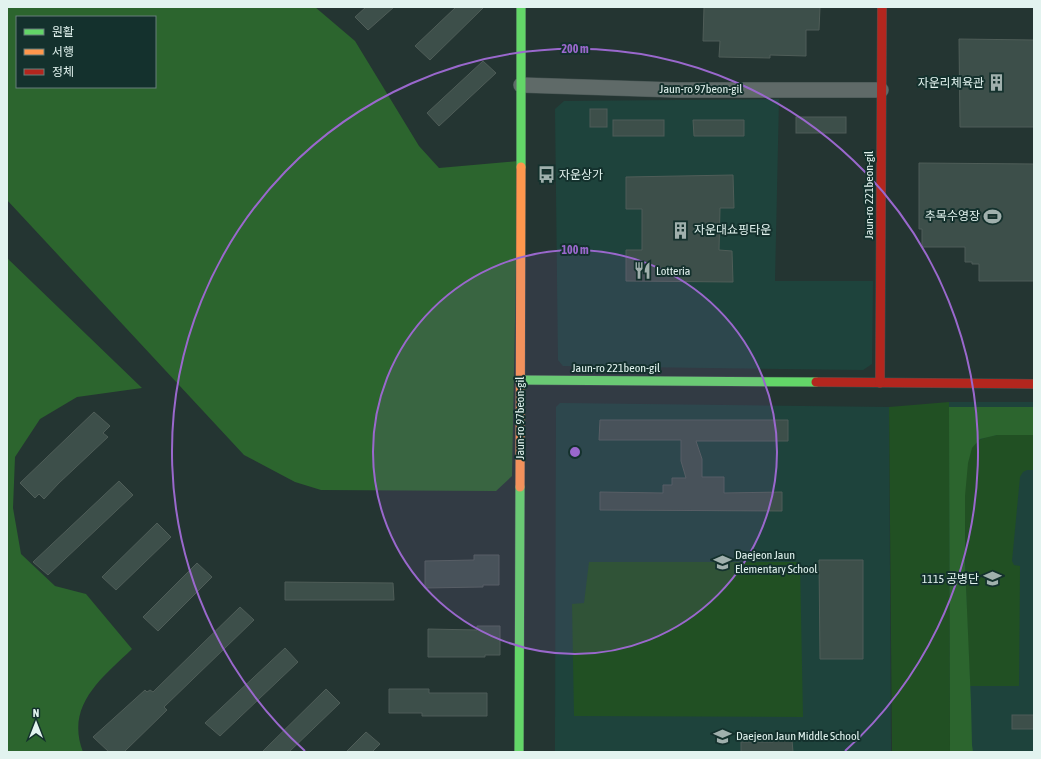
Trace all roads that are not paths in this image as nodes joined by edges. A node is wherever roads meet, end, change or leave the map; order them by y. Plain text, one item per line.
1 (521, 7) edge
2 (882, 7) edge
3 (521, 84) junction
4 (881, 90) junction
5 (520, 380) junction
6 (880, 383) junction
7 (1034, 384) edge
8 (519, 752) edge

1 - 3 street, Jaun-ro 97beon-gil
2 - 4 street, Jaun-ro 221beon-gil
3 - 4 street, Jaun-ro 97beon-gil
3 - 5 street, Jaun-ro 97beon-gil
4 - 6 street, Jaun-ro 221beon-gil
5 - 6 street, Jaun-ro 221beon-gil
5 - 8 street, Jaun-ro 97beon-gil
6 - 7 street, Jaun-ro 221beon-gil

